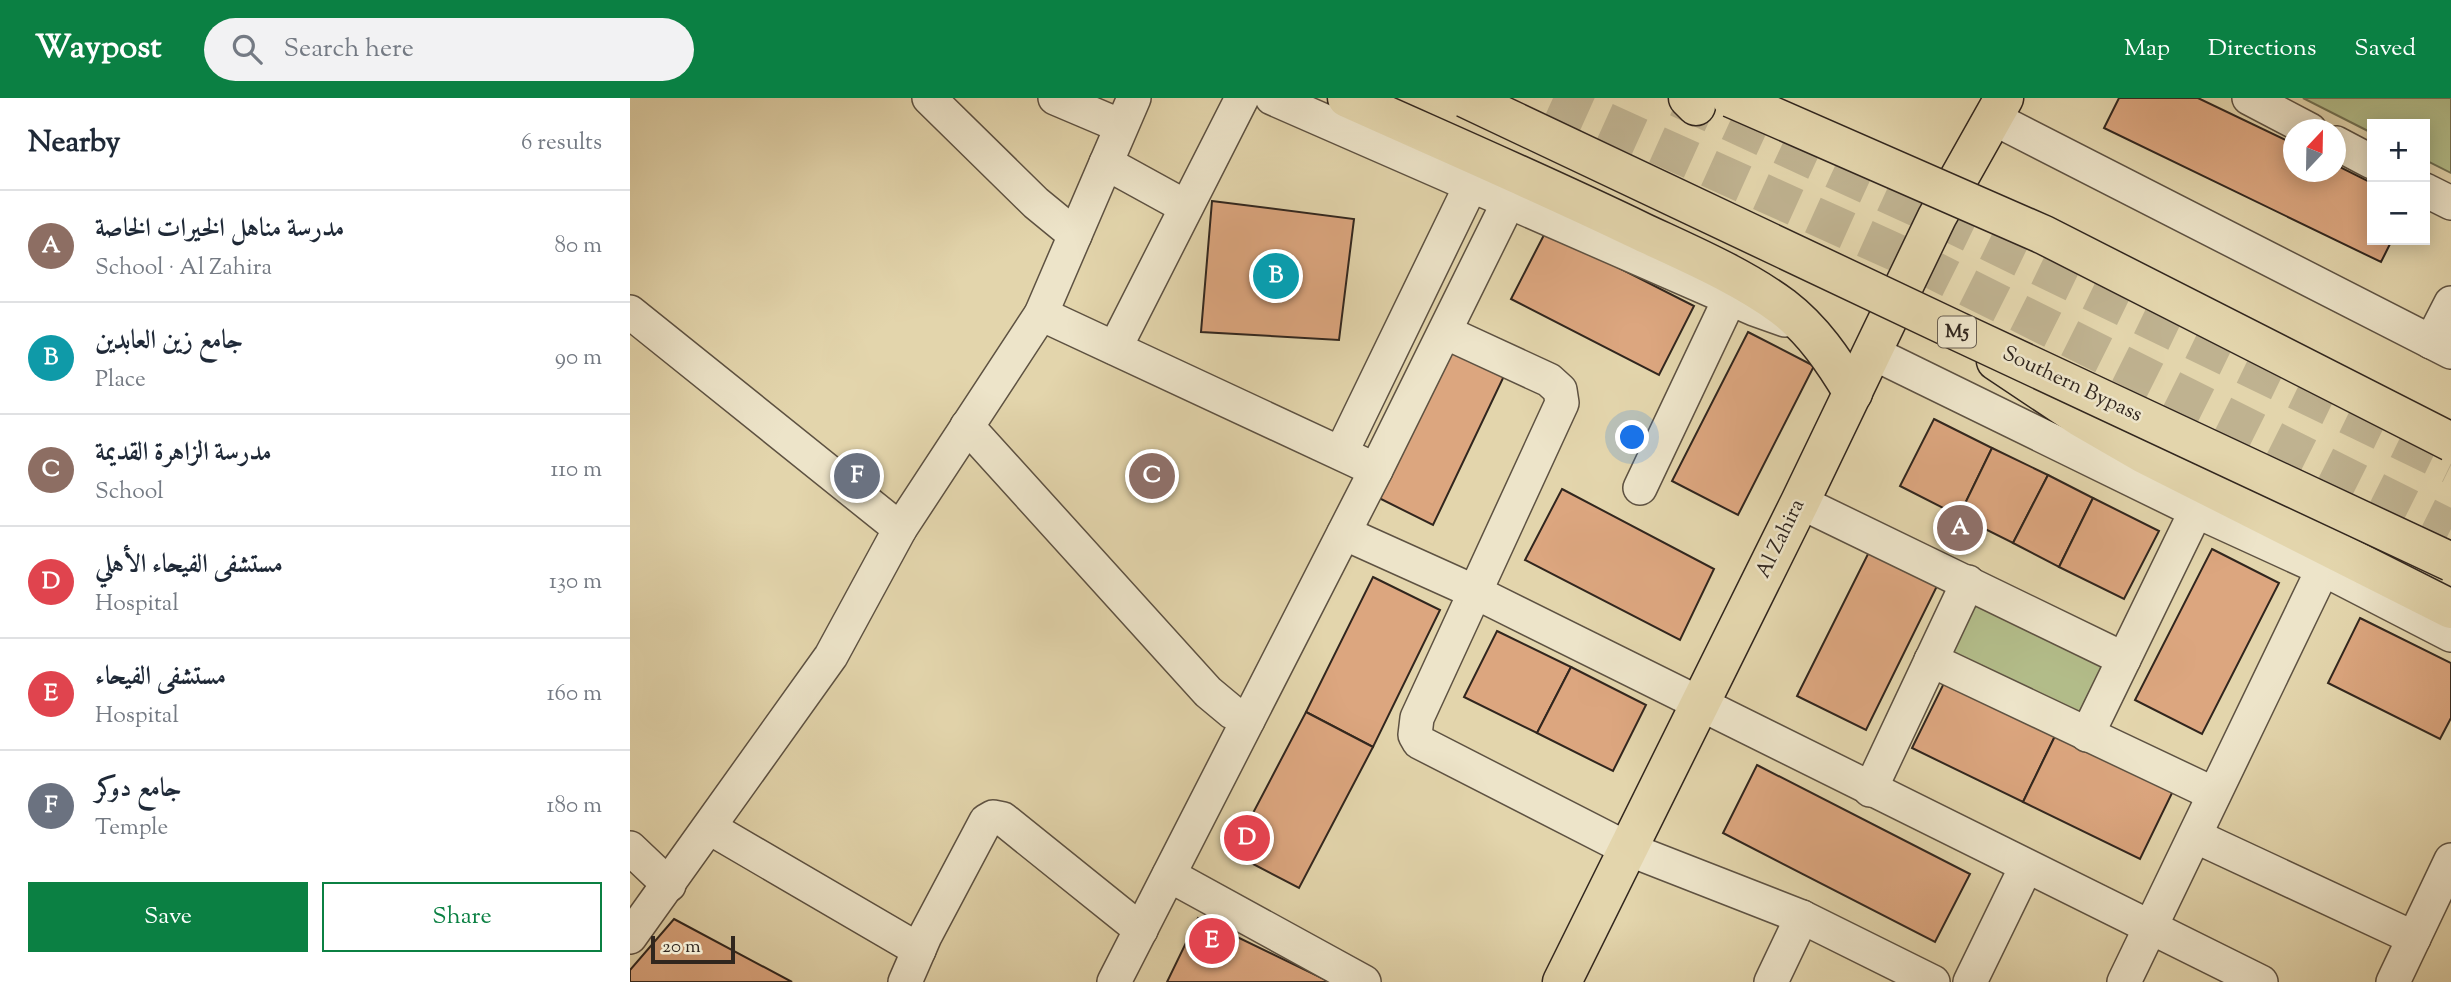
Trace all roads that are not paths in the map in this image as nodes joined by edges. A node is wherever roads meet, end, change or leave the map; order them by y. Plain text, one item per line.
1 (929, 98) edge
2 (1055, 98) edge
3 (1242, 98) edge
4 (1272, 98) edge
5 (1347, 98) edge
6 (1465, 98) edge
7 (1748, 98) edge
8 (2249, 98) edge
9 (1705, 101) edge
10 (1999, 108) edge
11 (1128, 112) edge
12 (2289, 119) edge
13 (1774, 141) dead end
14 (2346, 148) edge
15 (2367, 159) edge
16 (1106, 163) junction
17 (1471, 185) junction
18 (2430, 192) edge
19 (1509, 201) junction
20 (2451, 203) edge
21 (1186, 207) junction
22 (1075, 235) junction
23 (1730, 298) junction
24 (2451, 303) edge
25 (630, 312) edge
26 (1041, 314) junction
27 (1801, 323) junction
28 (1955, 331) junction
29 (1445, 332) junction
30 (2441, 347) edge
31 (1115, 348) junction
32 (1873, 353) junction
33 (1853, 393) junction
34 (967, 426) junction
35 (2451, 442) edge
36 (1341, 453) junction
37 (1376, 470) junction
38 (1640, 488) dead end
39 (1800, 502) junction
40 (2196, 511) junction
41 (900, 530) junction
42 (1344, 533) junction
43 (2451, 562) edge
44 (2323, 569) junction
45 (1968, 582) junction
46 (1475, 592) junction
47 (2451, 609) edge
48 (2451, 635) edge
49 (2124, 659) junction
50 (1931, 660) junction
51 (1700, 704) junction
52 (1248, 720) junction
53 (2087, 734) junction
54 (1870, 790) junction
55 (2214, 794) junction
56 (710, 828) junction
57 (2195, 836) junction
58 (630, 848) edge
59 (1628, 849) junction
60 (2451, 860) edge
61 (2026, 867) junction
62 (1169, 875) junction
63 (669, 885) junction
64 (1802, 917) junction
65 (2150, 927) junction
66 (1140, 930) junction
67 (630, 937) edge
68 (2414, 938) junction
69 (919, 950) junction
70 (905, 982) edge
71 (1114, 982) edge
72 (1364, 982) edge
73 (1562, 982) edge
74 (1771, 982) edge
75 (1933, 982) edge
76 (1970, 982) edge
77 (2124, 982) edge
78 (2261, 982) edge
79 (2393, 982) edge

1 - 22 street
2 - 11 street
3 - 21 street
4 - 17 street
5 - 27 main road
6 - 28 main road, Southern Bypass / M5, bridge
7 - 13 street
8 - 12 street
9 - 35 main road, bridge
10 - 30 street
10 - 32 main road, Al Zahira
11 - 16 street
14 - 15 street
16 - 21 street
16 - 22 street
17 - 19 street
17 - 36 street
18 - 20 street
19 - 23 street
19 - 29 street
21 - 31 street
22 - 26 street
23 - 27 street
23 - 38 street
24 - 30 street
25 - 41 street
26 - 31 street
26 - 34 street
27 - 33 main road
28 - 43 main road, Southern Bypass / M5, bridge
28 - 47 main road, bridge
29 - 37 street
29 - 46 street
31 - 36 street
32 - 33 main road, Al Zahira
32 - 40 street
33 - 39 main road, Al Zahira
34 - 41 street
34 - 52 street
36 - 37 street
37 - 42 street
39 - 45 street
39 - 51 main road, Al Zahira
40 - 44 street
40 - 49 street
41 - 56 street
42 - 46 street
42 - 52 street
44 - 48 street
44 - 55 street
45 - 49 street
45 - 50 street
46 - 51 street
46 - 59 street
49 - 53 street
50 - 53 street
50 - 54 street
51 - 54 street
51 - 59 main road, Al Zahira
52 - 62 street
53 - 55 street
54 - 61 street
55 - 57 street
56 - 63 street
56 - 69 street
57 - 65 street
57 - 68 street
58 - 63 street
59 - 64 street
59 - 73 main road, Al Zahira
60 - 68 street
61 - 65 street
61 - 76 street
62 - 66 street
62 - 72 street
63 - 67 street
64 - 74 street
64 - 75 street
65 - 77 street
65 - 78 street
66 - 69 street
66 - 71 street
68 - 79 street
69 - 70 street

